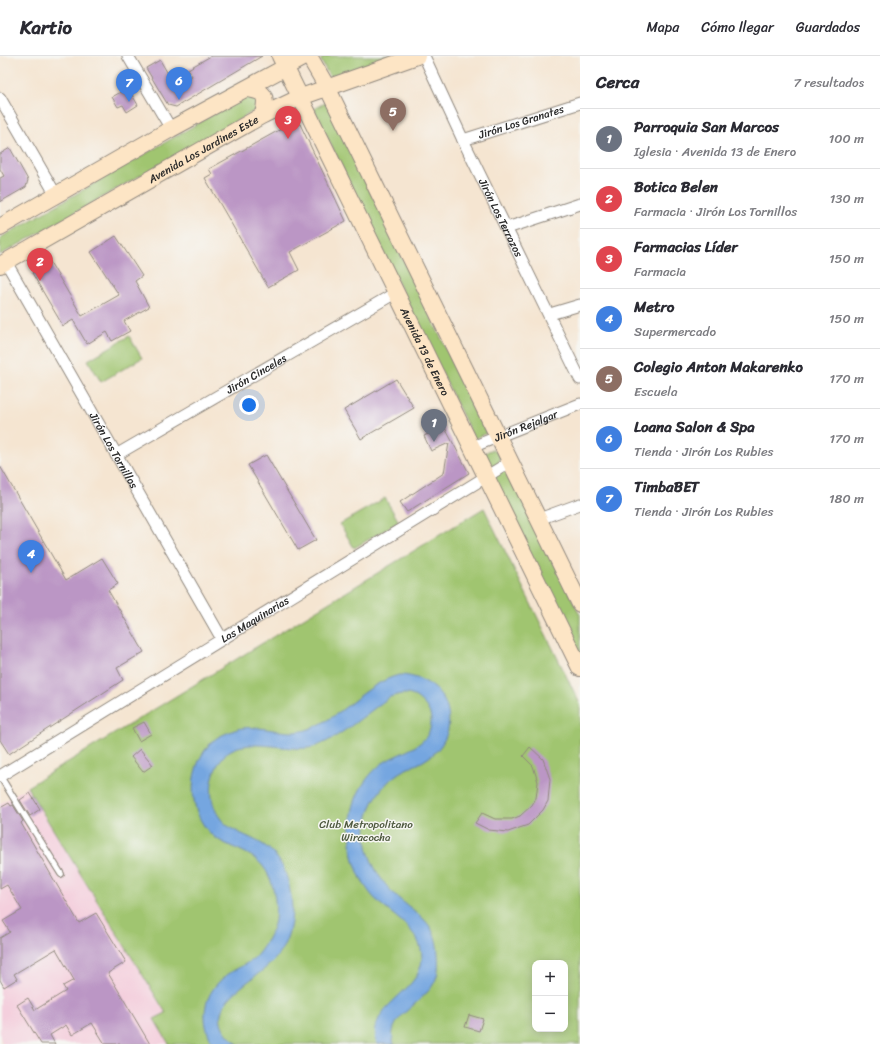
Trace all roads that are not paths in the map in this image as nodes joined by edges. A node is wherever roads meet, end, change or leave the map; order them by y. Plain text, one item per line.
1 (128, 56) edge
2 (306, 56) edge
3 (309, 56) edge
4 (416, 56) edge
5 (424, 56) edge
6 (283, 61) edge
7 (327, 87) junction
8 (246, 89) junction
9 (301, 96) junction
10 (0, 98) edge
11 (580, 103) edge
12 (263, 115) junction
13 (171, 129) junction
14 (463, 140) junction
15 (56, 195) junction
16 (580, 204) edge
17 (0, 227) edge
18 (507, 228) junction
19 (3, 264) edge
20 (397, 292) junction
21 (580, 304) edge
22 (550, 314) junction
23 (580, 379) edge
24 (580, 404) edge
25 (498, 436) junction
26 (472, 447) junction
27 (116, 455) junction
28 (510, 462) junction
29 (486, 476) junction
30 (580, 504) edge
31 (539, 519) junction
32 (580, 604) edge
33 (222, 640) junction
34 (580, 668) edge
35 (0, 776) edge
36 (61, 874) dead end

1 - 13 street
2 - 6 main road
3 - 7 main road
4 - 7 main road, Avenida Los Jardines Este
5 - 14 street, Jirón Los Terrazos
6 - 8 main road
6 - 9 main road, Avenida 13 de Enero
7 - 9 main road, Avenida Los Jardines Este
7 - 25 main road
8 - 12 main road
8 - 13 main road
9 - 12 main road, Avenida Los Jardines Este
9 - 20 main road, Avenida 13 de Enero
10 - 15 street
11 - 14 street, Jirón Los Granates
12 - 19 main road, Avenida Los Jardines Este
13 - 15 main road
14 - 18 street, Jirón Los Terrazos
15 - 17 main road
16 - 18 street
18 - 22 street, Jirón Los Terrazos
19 - 27 street, Jirón Los Tornillos
20 - 26 main road, Avenida 13 de Enero
20 - 27 street, Jirón Cinceles
21 - 22 street
22 - 23 street, Jirón Los Terrazos
24 - 25 street, Jirón Rejalgar
25 - 26 street, Jirón Rejalgar
25 - 28 main road
26 - 29 main road, Avenida 13 de Enero
27 - 33 street, Jirón Los Tornillos
28 - 29 street, Las Maquinarias
28 - 31 main road
29 - 33 street, Las Maquinarias
29 - 34 main road, Avenida 13 de Enero
30 - 31 street
31 - 32 main road
33 - 35 street, Las Maquinarias
35 - 36 lane

